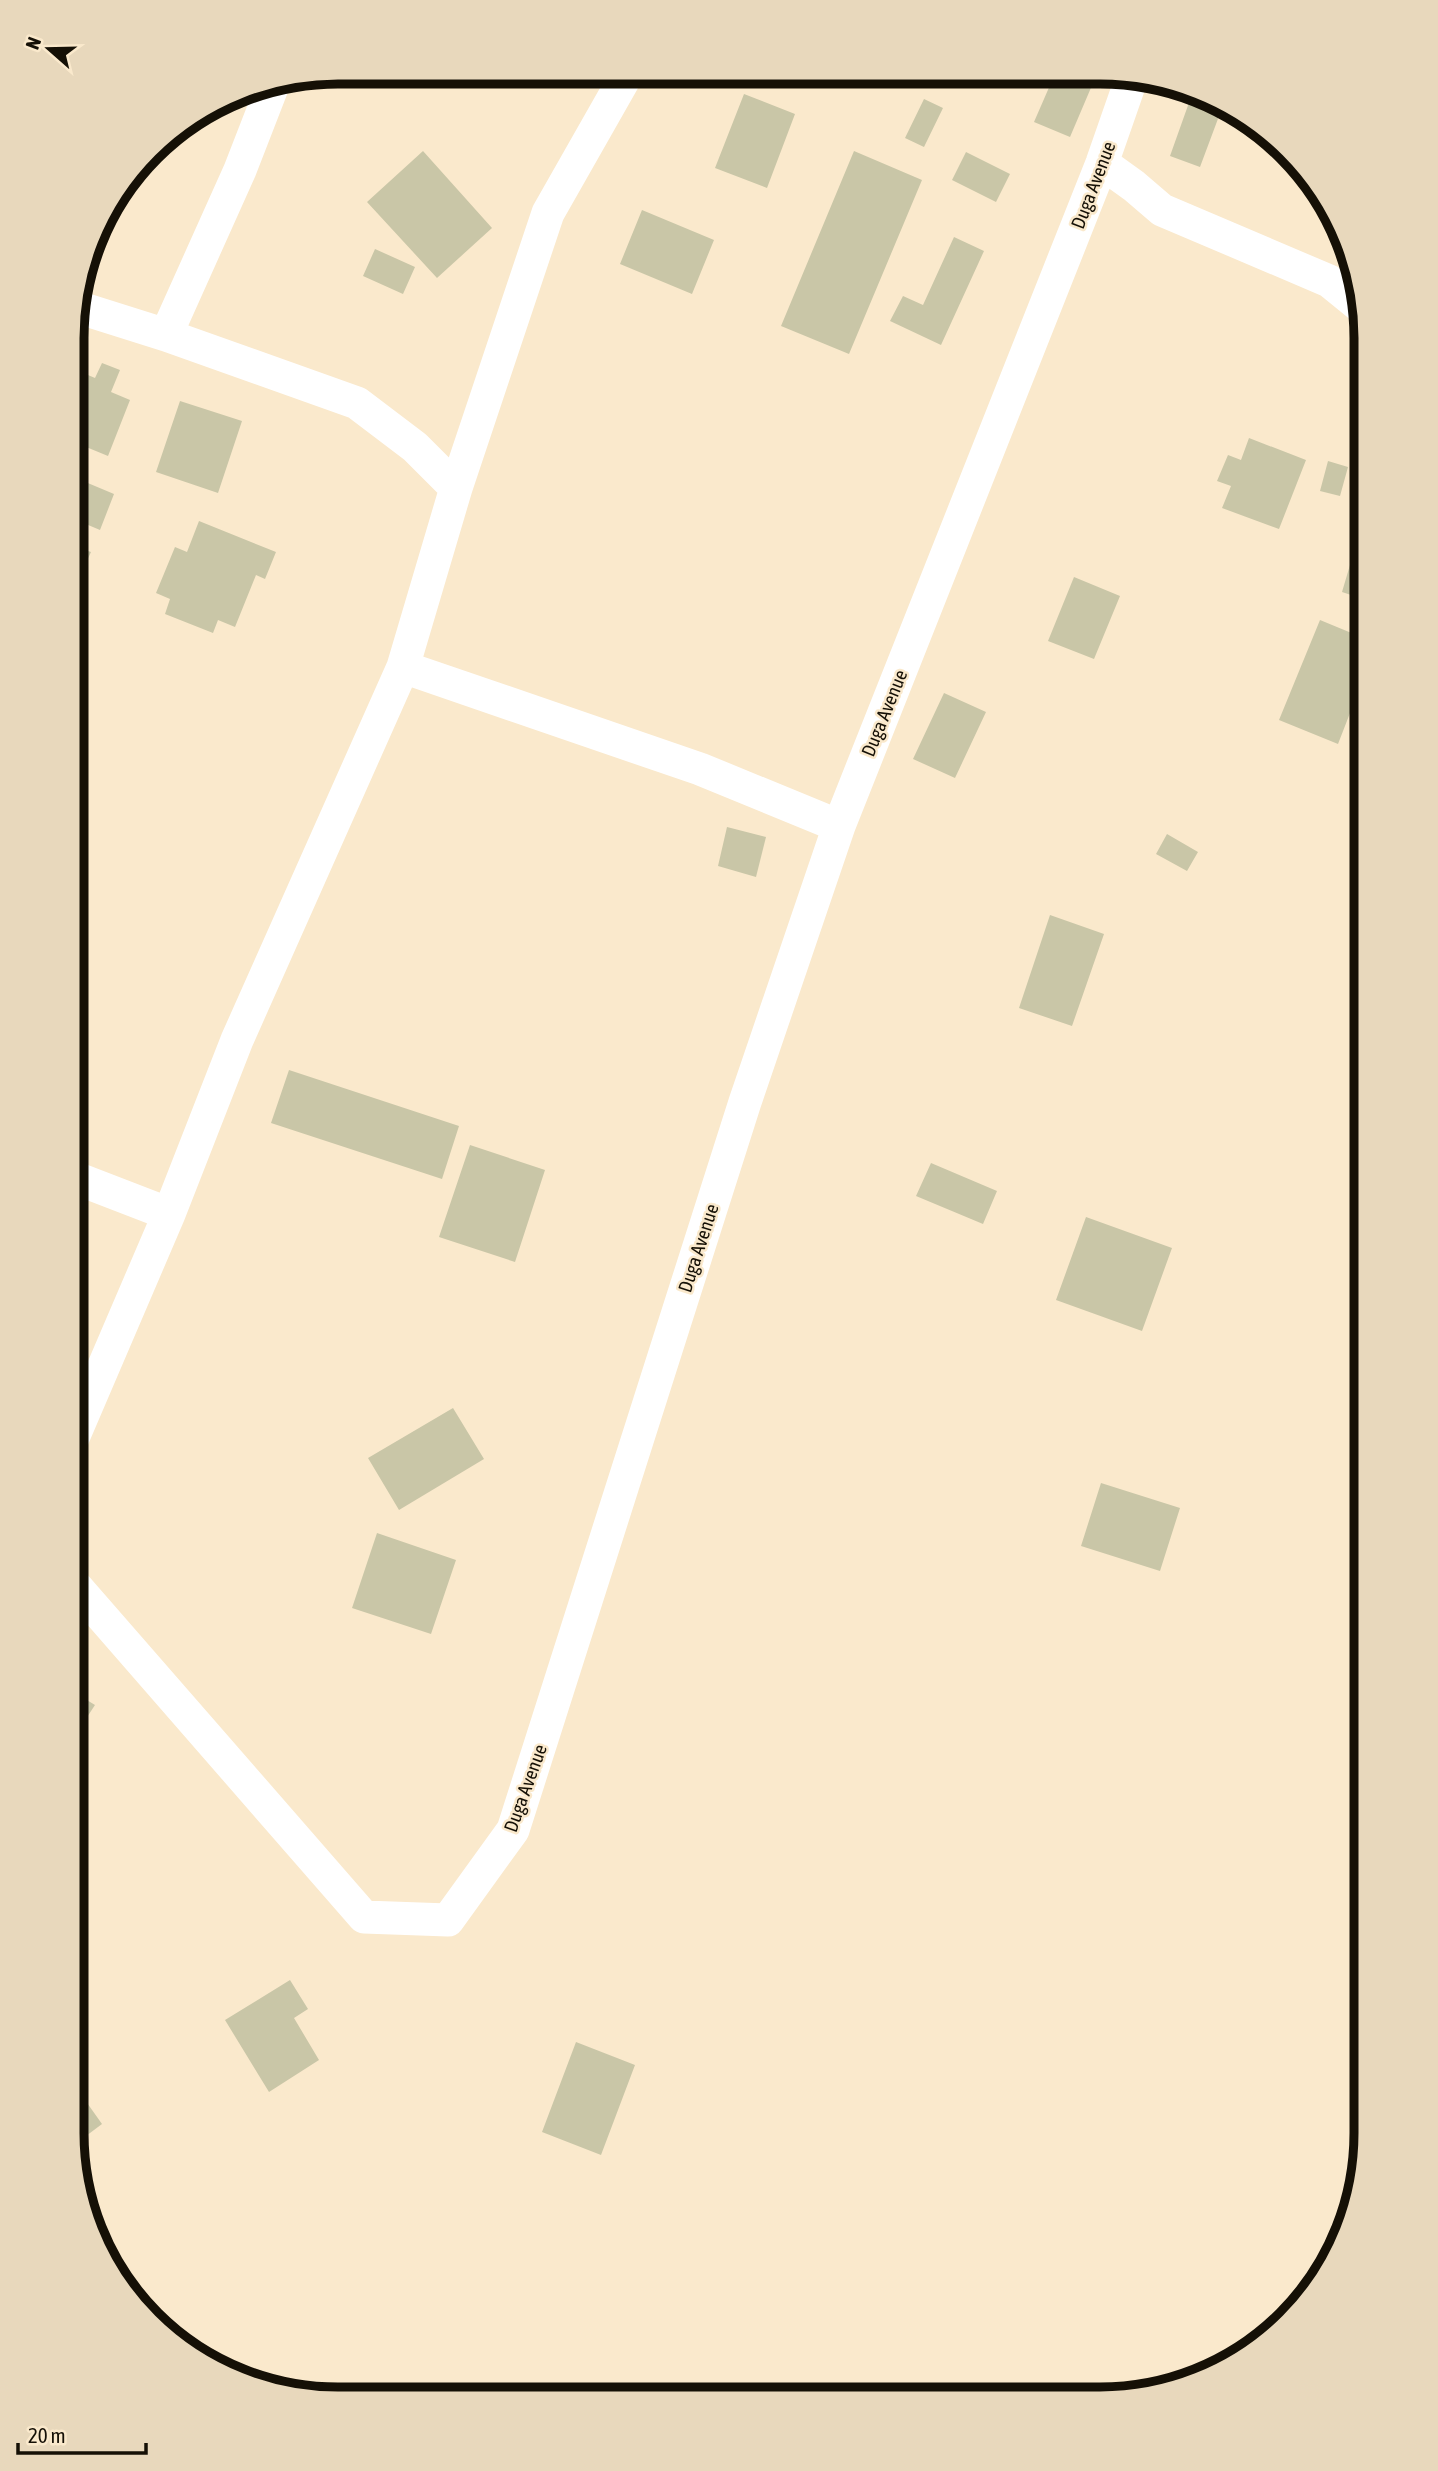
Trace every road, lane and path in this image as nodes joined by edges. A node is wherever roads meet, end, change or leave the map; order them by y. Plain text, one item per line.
1 (621, 84) edge
2 (1129, 86) edge
3 (270, 94) edge
4 (1102, 163) junction
5 (1351, 299) edge
6 (86, 310) edge
7 (166, 335) junction
8 (456, 488) junction
9 (403, 667) junction
10 (839, 826) junction
11 (84, 1181) edge
12 (169, 1214) junction
13 (84, 1412) edge
14 (84, 1596) edge

1 - 8 street
2 - 4 street, Duga Avenue
3 - 7 street
4 - 5 street
4 - 10 street, Duga Avenue
6 - 7 street
7 - 8 street
8 - 9 street
9 - 10 street
9 - 12 street
10 - 14 street, Duga Avenue
11 - 12 street
12 - 13 street

